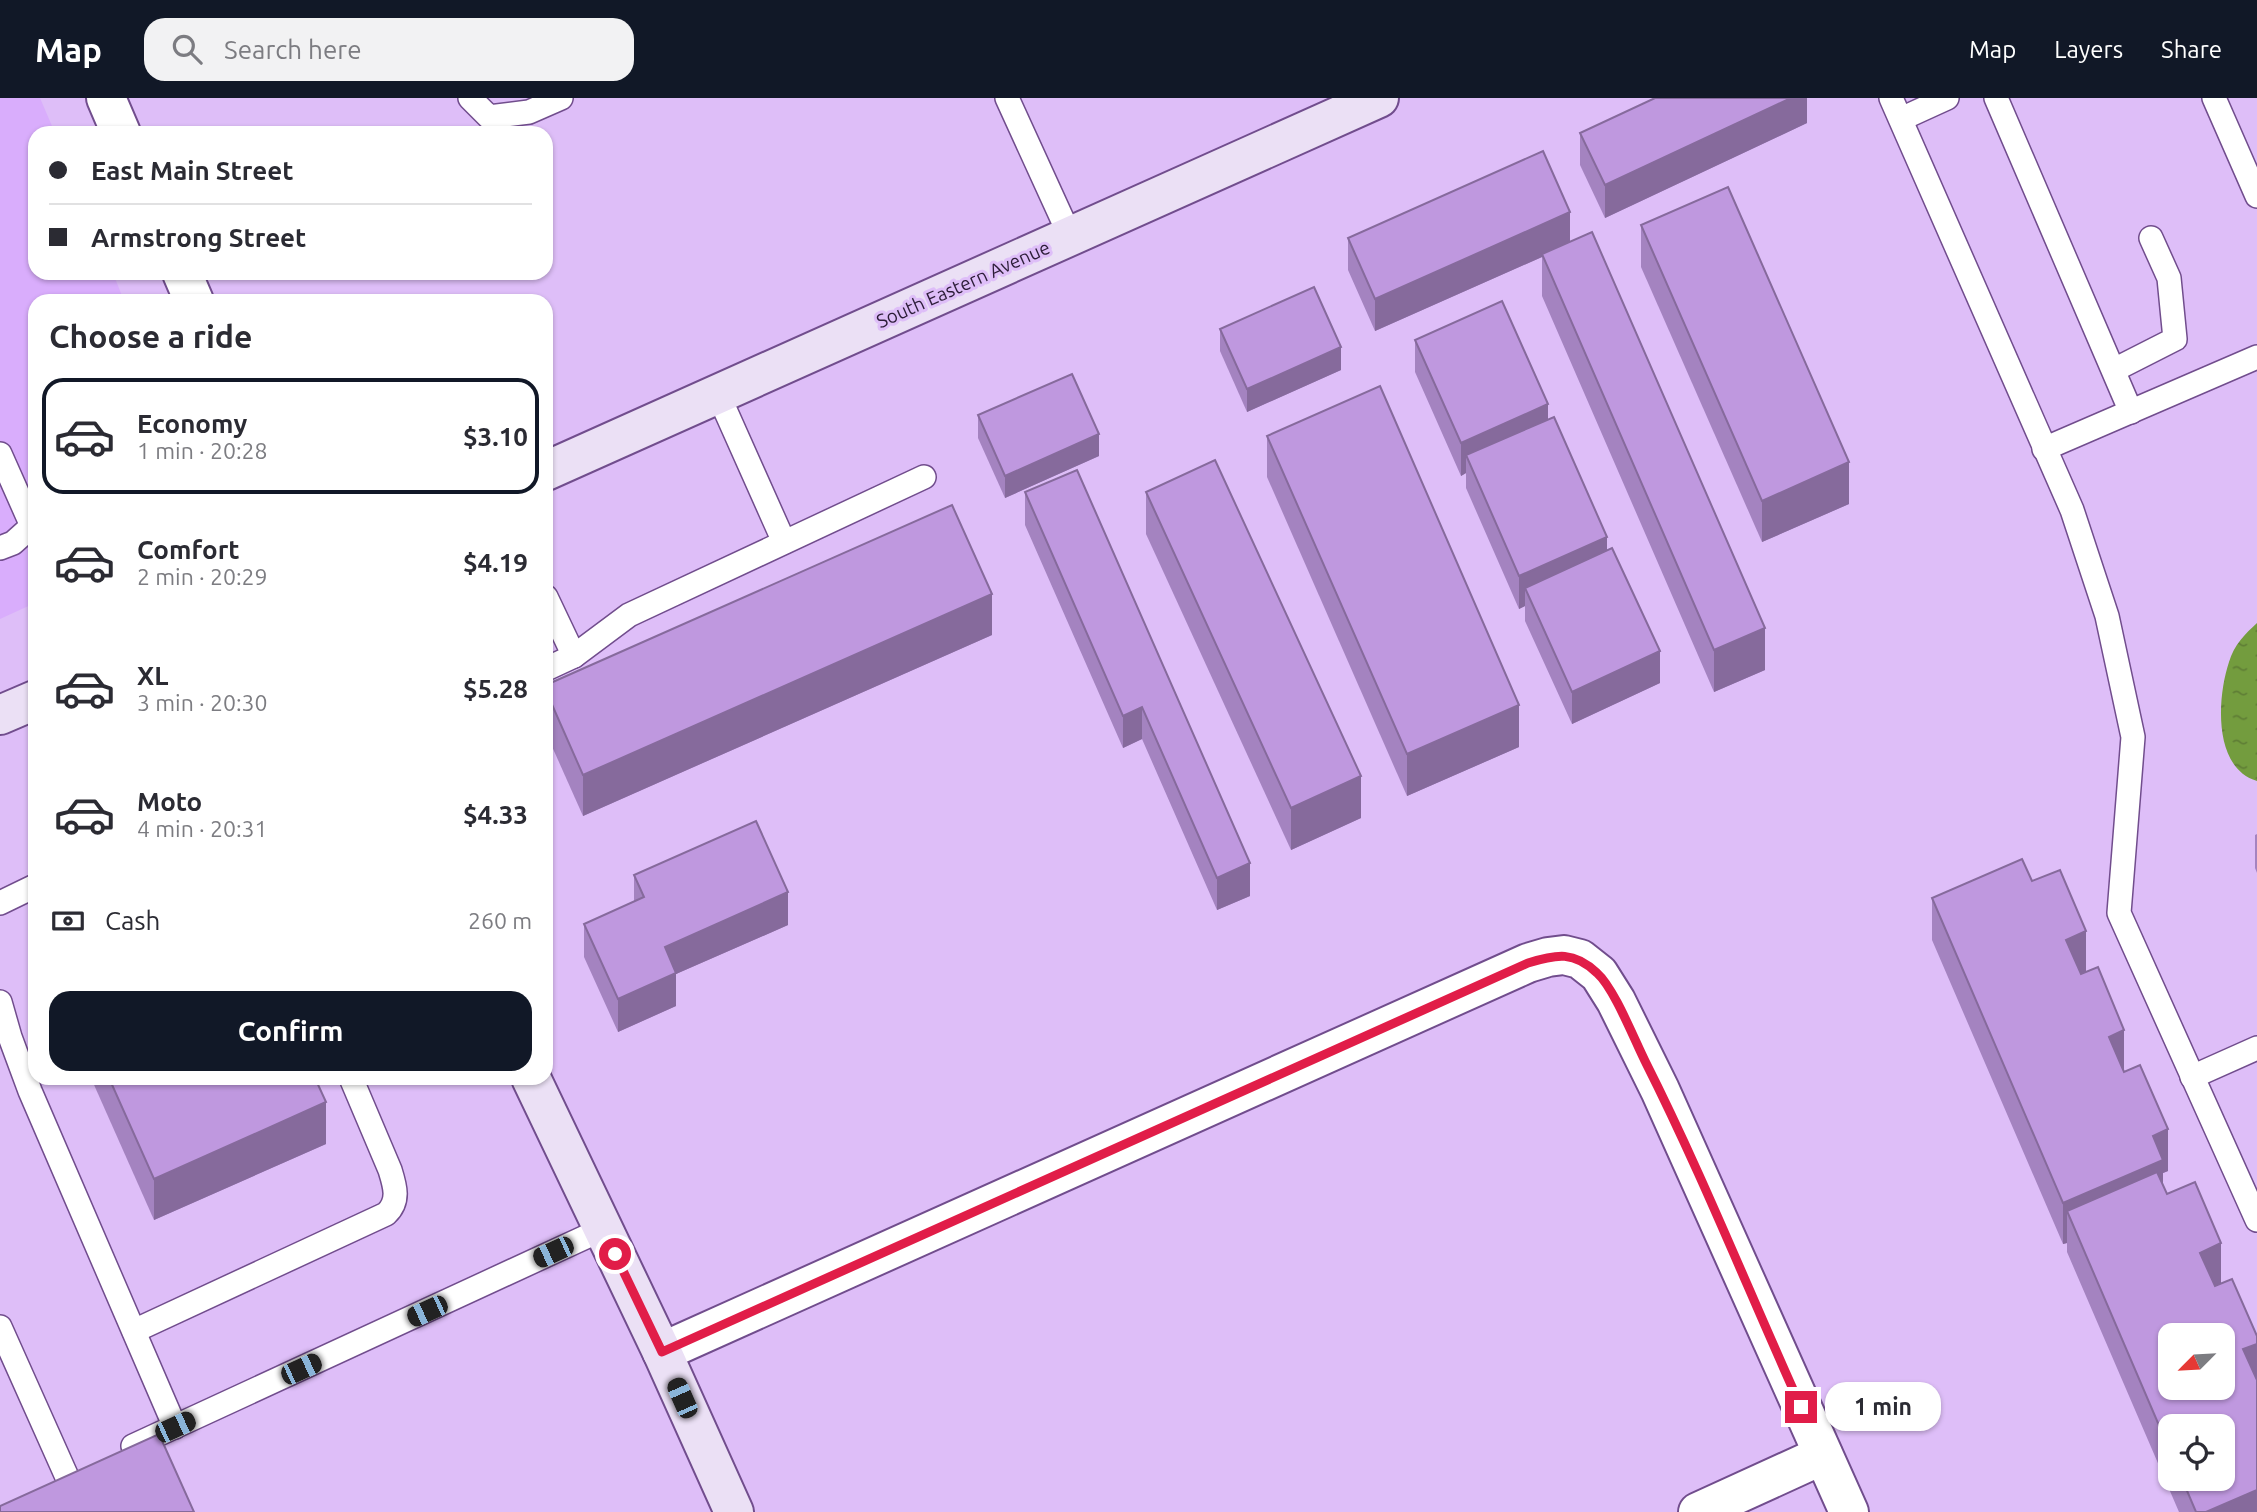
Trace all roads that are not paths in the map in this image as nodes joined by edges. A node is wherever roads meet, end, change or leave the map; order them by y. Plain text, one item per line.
1 (106, 98) edge
2 (470, 98) edge
3 (561, 98) edge
4 (1007, 98) edge
5 (1379, 98) edge
6 (1891, 98) edge
7 (1947, 98) edge
8 (1996, 98) edge
9 (2214, 98) edge
10 (1901, 119) junction
11 (118, 126) edge
12 (2257, 196) edge
13 (1070, 236) junction
14 (2151, 238) dead end
15 (2257, 357) edge
16 (2114, 370) junction
17 (718, 394) junction
18 (2131, 412) junction
19 (2044, 449) junction
20 (0, 454) edge
21 (553, 468) edge
22 (924, 477) dead end
23 (28, 517) edge
24 (28, 530) edge
25 (784, 542) junction
26 (0, 548) edge
27 (553, 611) edge
28 (575, 656) junction
29 (553, 666) edge
30 (28, 703) edge
31 (0, 715) edge
32 (28, 889) edge
33 (0, 902) edge
34 (0, 1002) edge
35 (2257, 1048) edge
36 (2192, 1077) junction
37 (354, 1085) edge
38 (534, 1085) edge
39 (2257, 1220) edge
40 (603, 1229) junction
41 (0, 1327) edge
42 (134, 1331) junction
43 (662, 1352) junction
44 (175, 1427) junction
45 (115, 1455) edge
46 (1823, 1455) junction
47 (91, 1466) edge
48 (67, 1477) junction
49 (44, 1487) edge
50 (734, 1512) edge
51 (1698, 1512) edge
52 (1849, 1512) edge

1 - 11 street
2 - 3 lane
4 - 13 lane
5 - 13 main road, South Eastern Avenue
6 - 10 lane
7 - 10 lane
8 - 16 lane
9 - 12 lane
10 - 19 lane
13 - 17 main road, South Eastern Avenue
14 - 16 lane
15 - 18 lane
16 - 18 lane
17 - 21 main road, South Eastern Avenue
17 - 25 lane
18 - 19 lane
19 - 36 lane
20 - 23 lane
22 - 25 lane
24 - 26 lane
25 - 28 lane
27 - 28 lane
28 - 29 lane
30 - 31 main road
32 - 33 lane
34 - 42 lane
35 - 36 lane
36 - 39 lane
37 - 42 lane
38 - 40 main road
40 - 43 main road
40 - 44 lane
41 - 48 lane
42 - 44 lane
43 - 46 street
43 - 50 main road
44 - 45 lane
46 - 51 street
46 - 52 street
47 - 48 lane
48 - 49 lane

